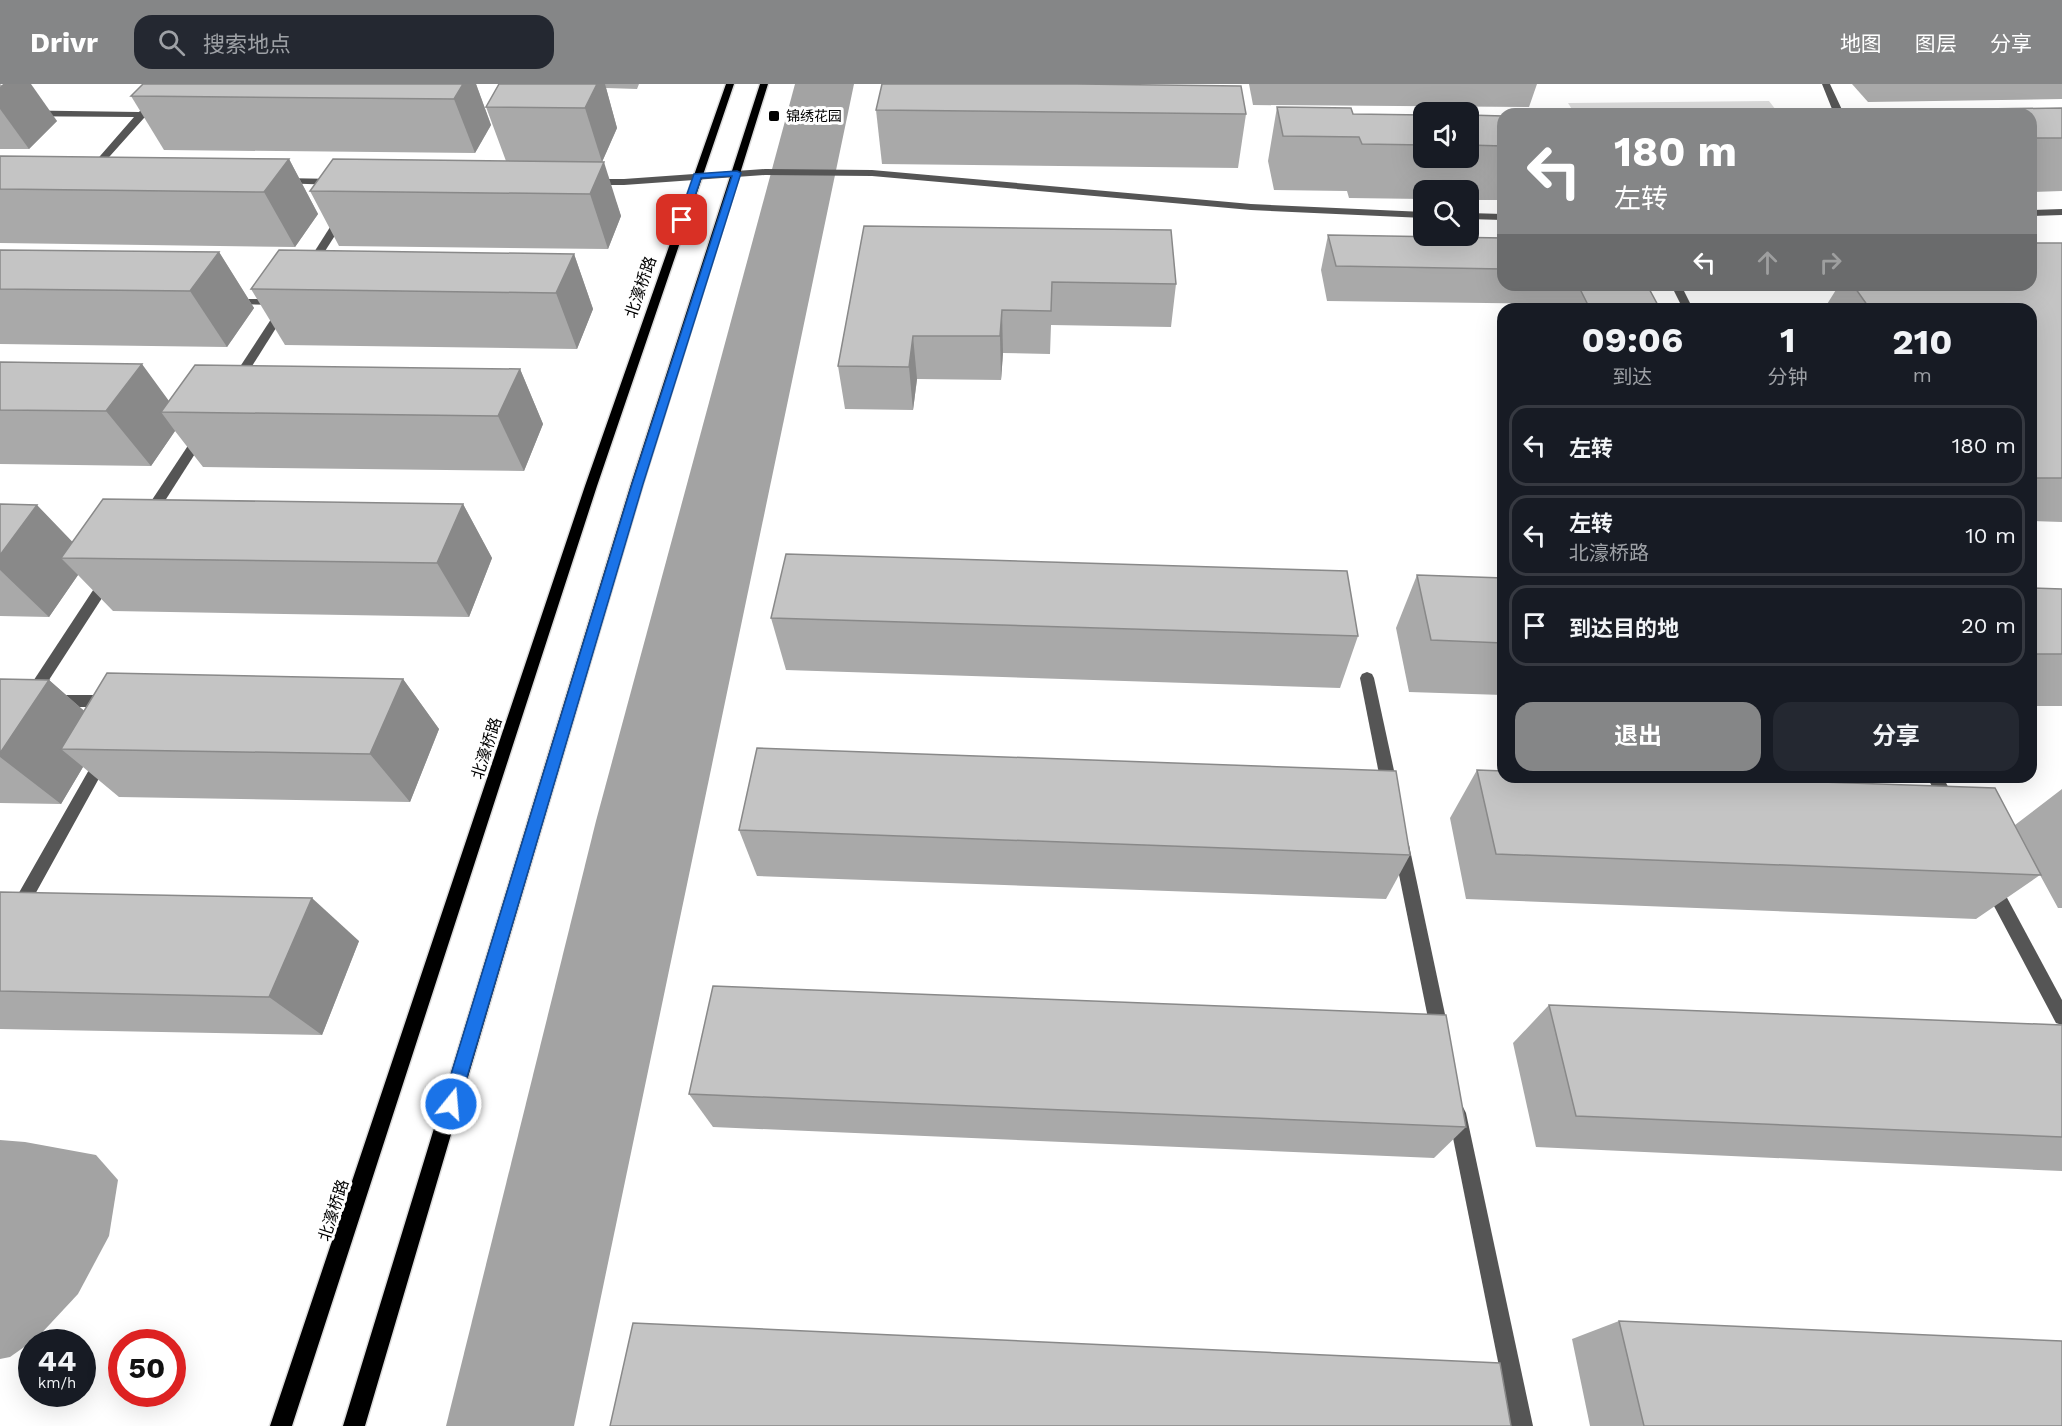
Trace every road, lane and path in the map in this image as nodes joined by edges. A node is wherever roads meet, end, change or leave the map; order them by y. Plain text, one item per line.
1 (169, 84) edge
2 (730, 84) edge
3 (764, 84) edge
4 (1826, 84) edge
5 (1836, 108) edge
6 (0, 113) edge
7 (140, 115) junction
8 (175, 115) edge
9 (737, 173) junction
10 (697, 176) junction
11 (95, 180) edge
12 (270, 181) edge
13 (352, 182) edge
14 (576, 182) edge
15 (351, 202) edge
16 (2062, 212) edge
17 (2037, 213) edge
18 (1413, 214) edge
19 (1479, 216) edge
20 (1497, 217) edge
21 (294, 292) junction
22 (216, 302) dead end
23 (231, 390) edge
24 (212, 419) edge
25 (139, 529) edge
26 (114, 568) edge
27 (1367, 678) dead end
28 (123, 701) edge
29 (112, 742) edge
30 (1938, 783) edge
31 (1393, 806) edge
32 (1957, 819) edge
33 (1398, 830) edge
34 (1984, 871) edge
35 (7, 918) edge
36 (37, 918) edge
37 (0, 942) edge
38 (2062, 1017) edge
39 (1444, 1052) edge
40 (1454, 1099) edge
41 (281, 1426) edge
42 (354, 1426) edge
43 (1522, 1426) edge

1 - 7 street
2 - 10 main road, 北濠桥路
3 - 9 main road
4 - 5 street
6 - 7 street
7 - 8 street
7 - 11 street
9 - 10 street
9 - 18 street
9 - 42 main road
10 - 14 street
10 - 41 main road, 北濠桥路
12 - 13 street
15 - 21 street
16 - 17 street
19 - 20 street
21 - 22 street
21 - 23 street
24 - 25 street
26 - 28 street
27 - 31 street
29 - 35 street
30 - 32 street
33 - 39 street
34 - 38 street
35 - 36 street
35 - 37 street
40 - 43 street

